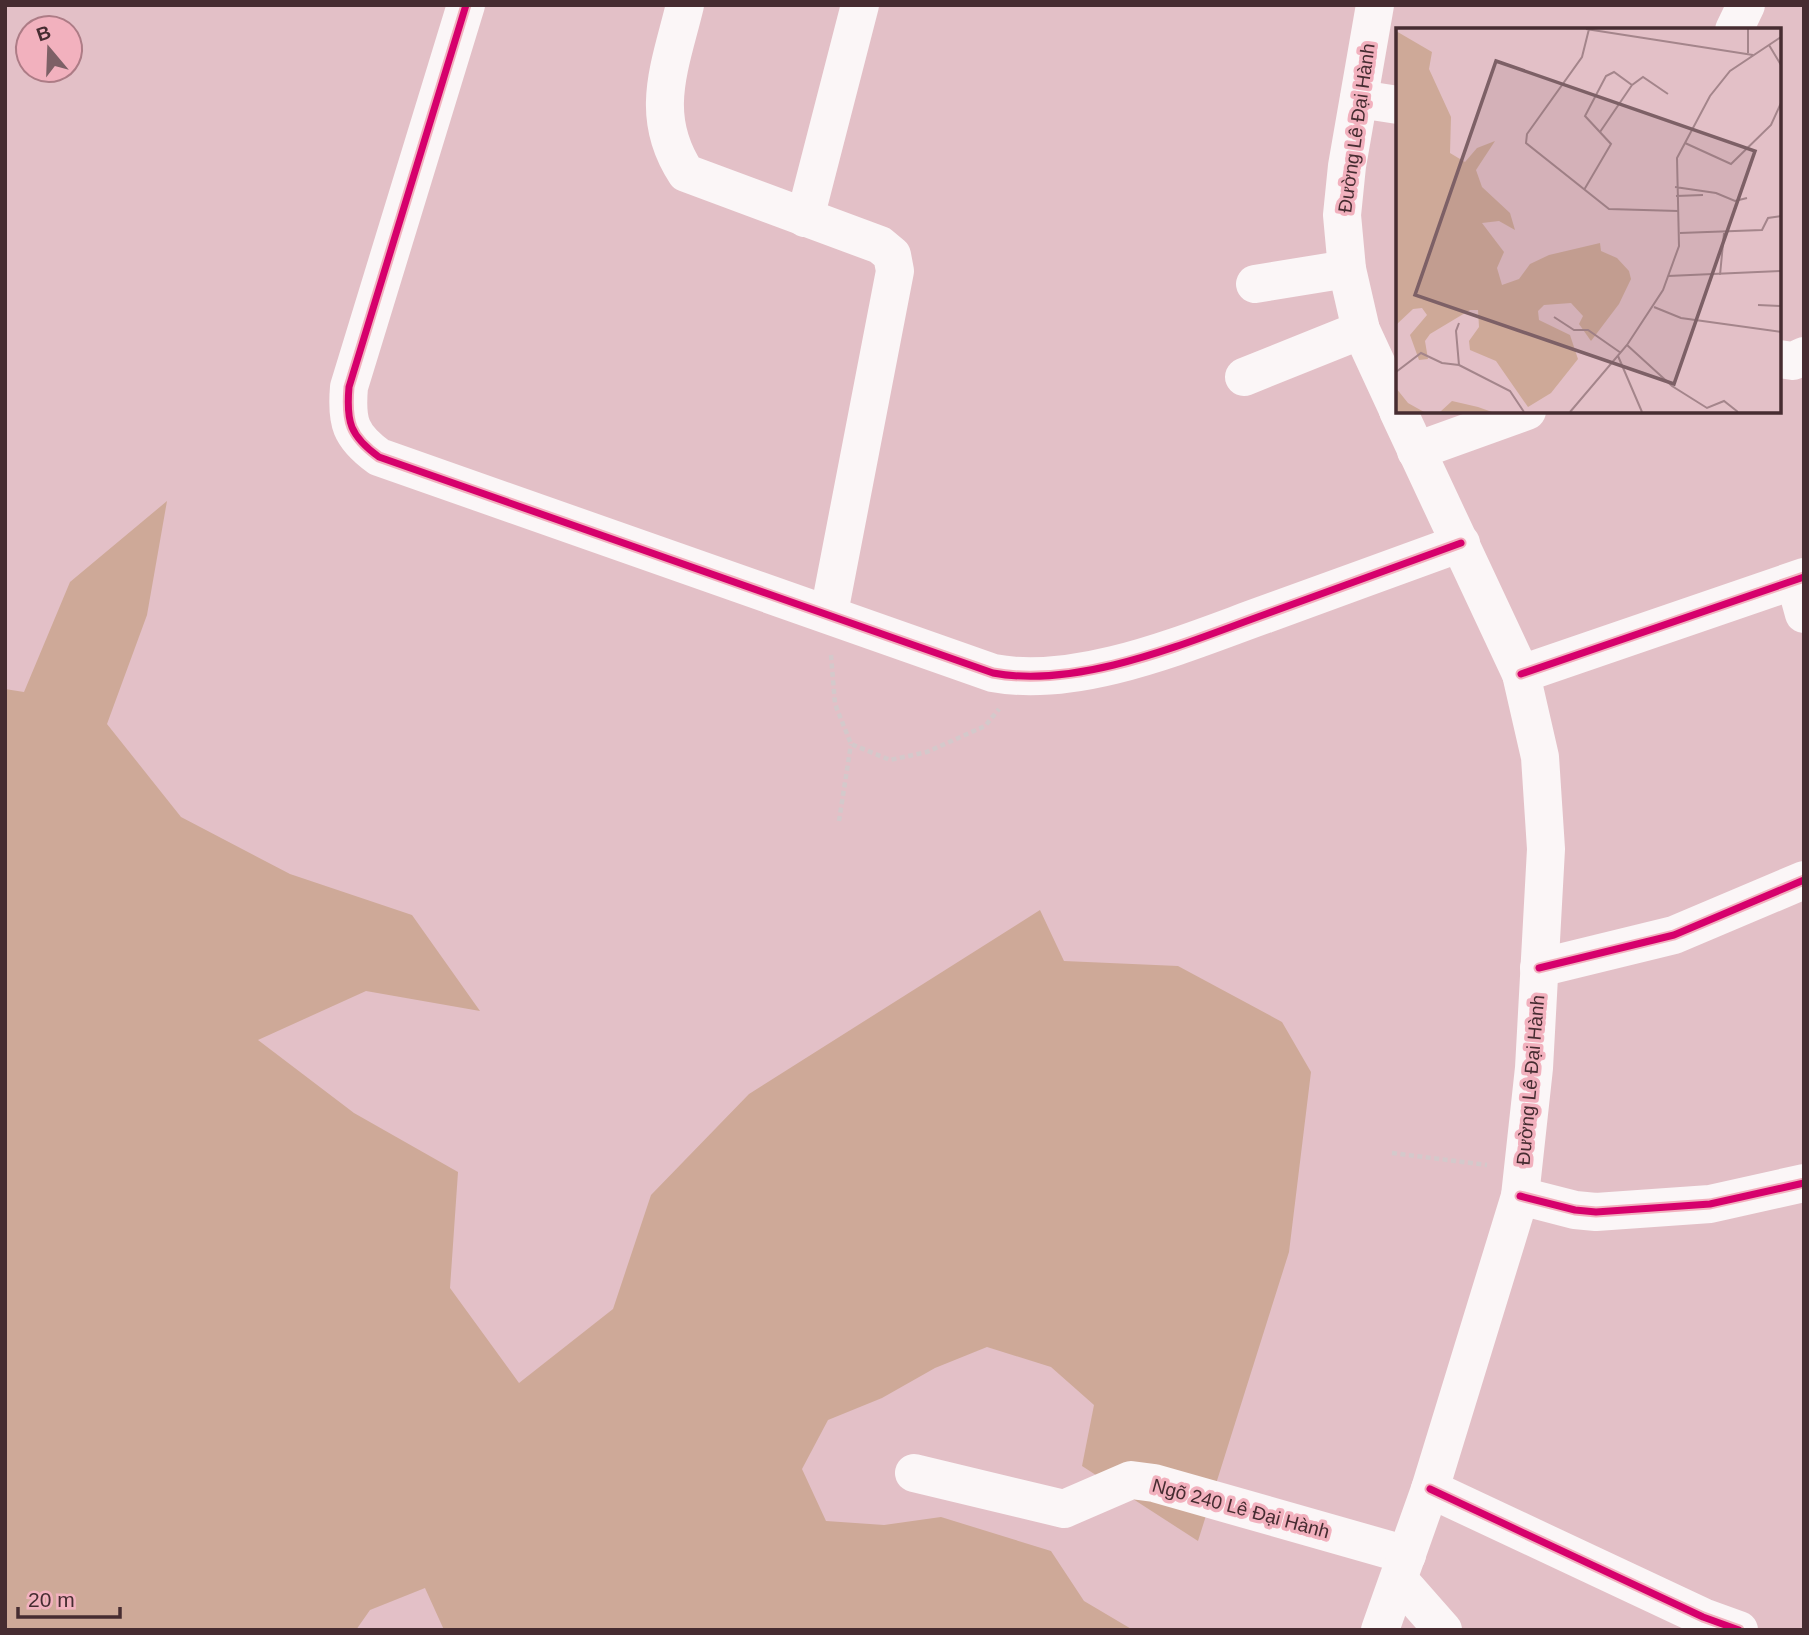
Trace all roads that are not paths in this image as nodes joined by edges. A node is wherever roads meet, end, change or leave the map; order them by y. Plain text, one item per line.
1 (466, 5) edge
2 (685, 5) edge
3 (860, 5) edge
4 (1375, 5) edge
5 (1745, 5) edge
6 (1735, 28) edge
7 (1359, 99) junction
8 (1396, 105) edge
9 (806, 218) junction
10 (1347, 269) junction
11 (1255, 284) dead end
12 (1361, 330) junction
13 (1804, 356) edge
14 (1781, 359) edge
15 (1244, 377) dead end
16 (1396, 404) edge
17 (1400, 413) edge
18 (1521, 413) edge
19 (1416, 451) junction
20 (1461, 543) junction
21 (1801, 591) edge
22 (829, 613) junction
23 (1521, 674) junction
24 (1804, 880) edge
25 (1539, 968) junction
26 (1521, 1183) junction
27 (1804, 1183) edge
28 (914, 1473) dead end
29 (1430, 1489) junction
30 (1403, 1568) junction
31 (1380, 1630) edge
32 (1443, 1630) edge
33 (1738, 1630) edge

1 - 22 street
2 - 9 street
3 - 9 street
4 - 7 street, Đường Lê Đại Hành
5 - 6 street
7 - 8 street
7 - 10 street, Đường Lê Đại Hành
9 - 22 street
10 - 11 street
10 - 12 street, Đường Lê Đại Hành
12 - 15 street
12 - 16 street, Đường Lê Đại Hành
13 - 14 street
17 - 19 street, Đường Lê Đại Hành
18 - 19 street
19 - 20 street, Đường Lê Đại Hành
20 - 22 street
20 - 23 street, Đường Lê Đại Hành
21 - 23 street
23 - 25 street, Đường Lê Đại Hành
24 - 25 street
25 - 26 street, Đường Lê Đại Hành
26 - 27 street
26 - 29 street, Đường Lê Đại Hành
28 - 30 street, Ngõ 240 Lê Đại Hành
29 - 30 street, Đường Lê Đại Hành
29 - 33 street
30 - 31 street, Đường Lê Đại Hành
30 - 32 street

